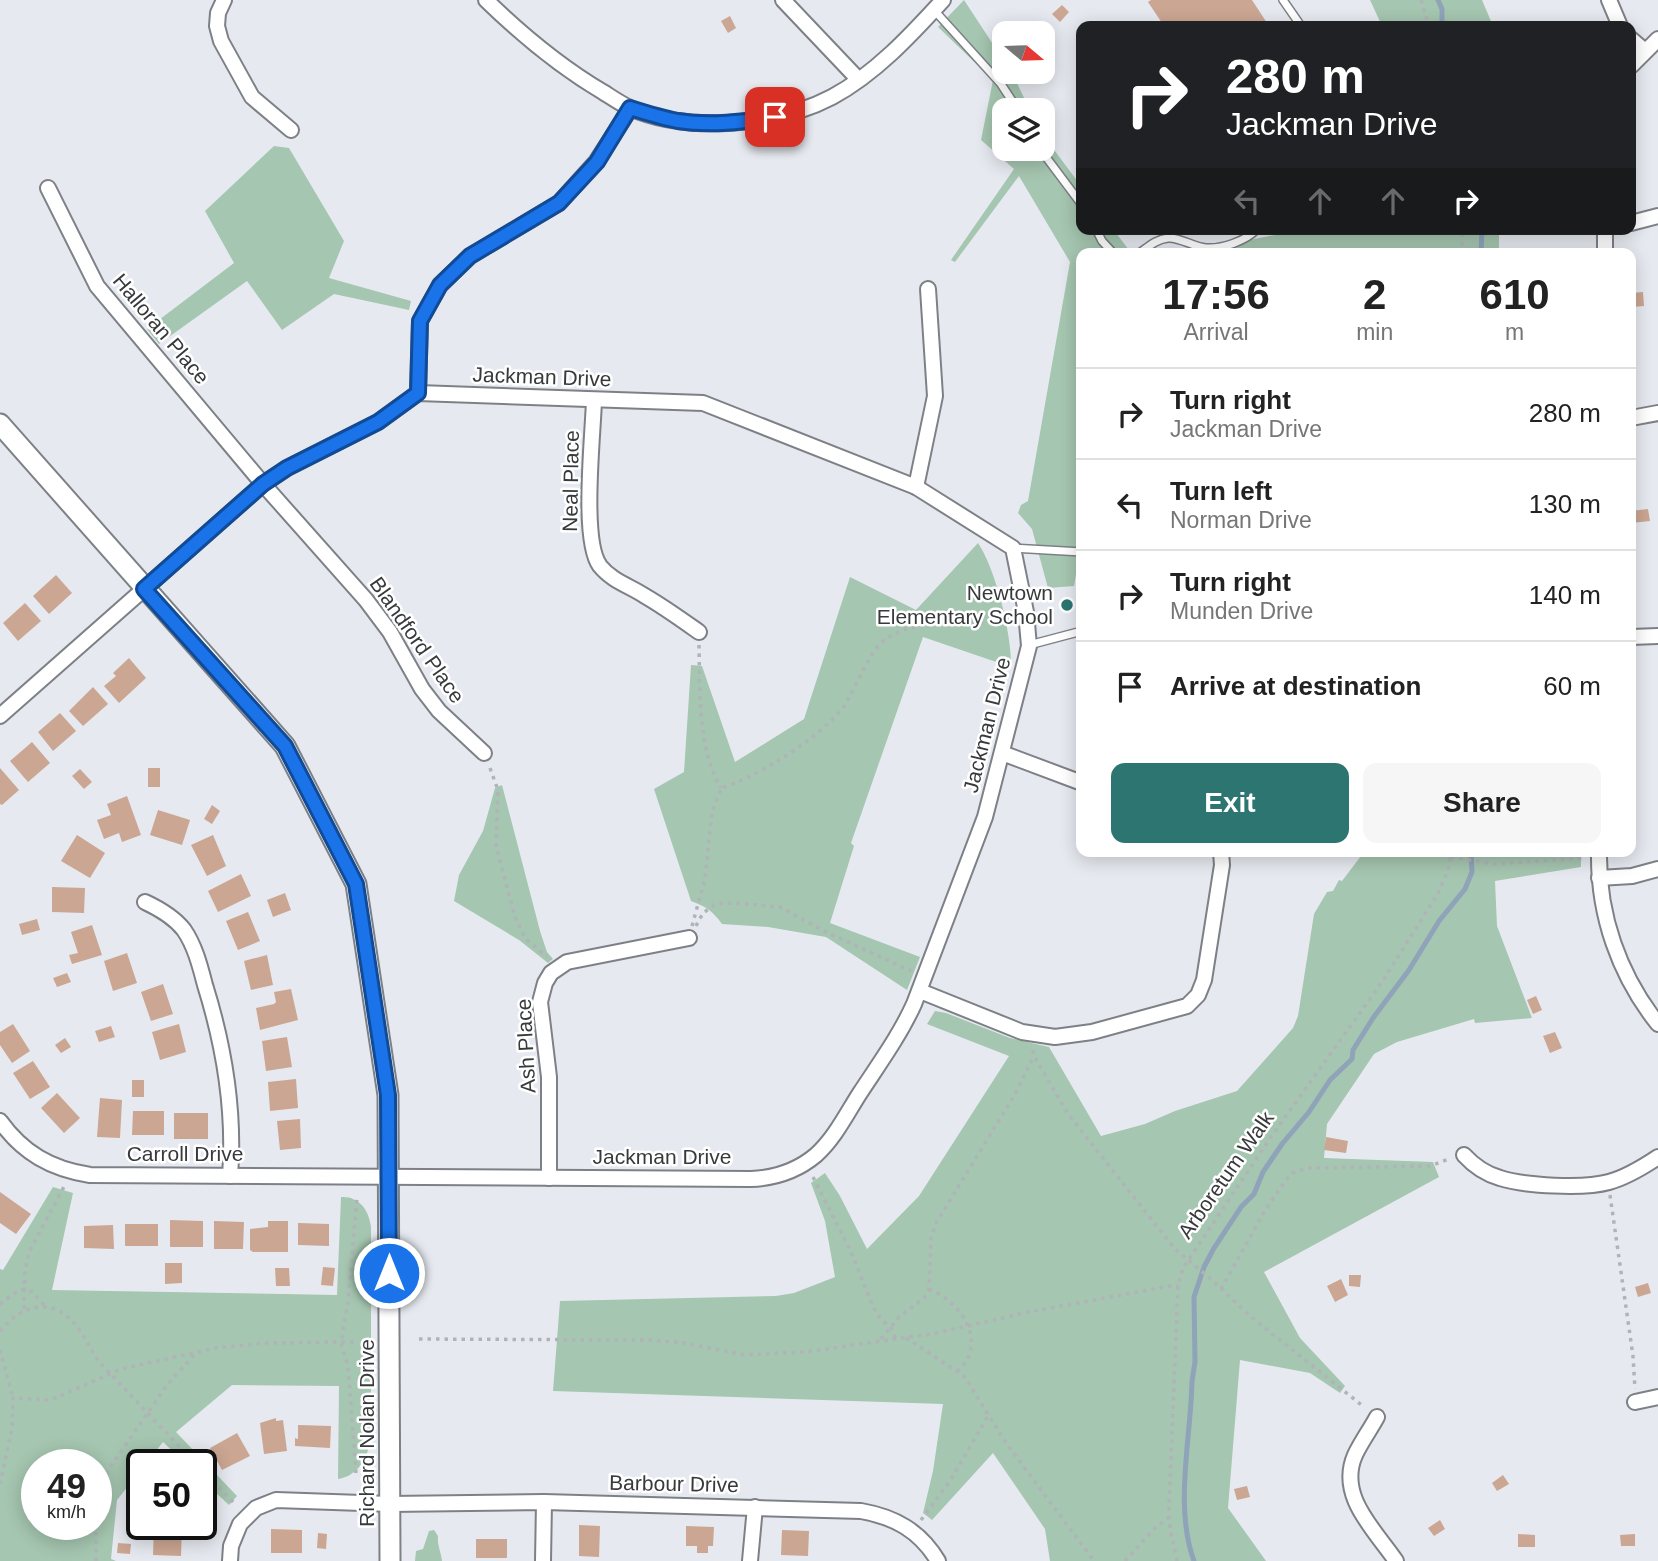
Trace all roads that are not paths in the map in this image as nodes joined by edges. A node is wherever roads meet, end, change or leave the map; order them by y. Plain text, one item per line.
1 (224, 0) edge
2 (486, 0) edge
3 (783, 0) edge
4 (1283, 0) edge
5 (1609, 0) edge
6 (939, 5) edge
7 (1298, 21) edge
8 (1618, 21) edge
9 (1658, 39) edge
10 (1636, 44) edge
11 (1644, 51) junction
12 (1636, 60) edge
13 (858, 79) junction
14 (1010, 98) edge
15 (630, 108) junction
16 (291, 130) dead end
17 (1049, 161) edge
18 (48, 188) dead end
19 (1076, 197) edge
20 (1658, 216) edge
21 (1636, 222) edge
22 (1252, 235) edge
23 (1146, 248) edge
24 (1206, 248) edge
25 (1206, 248) edge
26 (928, 289) dead end
27 (418, 393) junction
28 (594, 400) junction
29 (1658, 414) edge
30 (1636, 417) edge
31 (0, 424) edge
32 (263, 484) junction
33 (916, 487) junction
34 (1013, 548) junction
35 (1076, 552) edge
36 (144, 589) junction
37 (699, 632) road end
38 (1076, 633) edge
39 (1636, 636) edge
40 (1658, 636) edge
41 (1029, 646) junction
42 (0, 716) edge
43 (484, 752) road end
44 (1002, 753) junction
45 (1076, 781) edge
46 (1221, 857) edge
47 (1599, 857) edge
48 (1658, 869) edge
49 (1599, 878) junction
50 (145, 902) dead end
51 (689, 938) road end
52 (923, 984) junction
53 (1658, 1024) edge
54 (0, 1121) edge
55 (1464, 1155) road end
56 (1658, 1157) edge
57 (230, 1176) junction
58 (389, 1177) junction
59 (549, 1178) junction
60 (1658, 1397) edge
61 (1635, 1402) road end
62 (1377, 1417) road end
63 (544, 1502) junction
64 (390, 1504) junction
65 (755, 1507) junction
66 (230, 1561) edge
67 (390, 1561) edge
68 (543, 1561) edge
69 (750, 1561) edge
70 (938, 1561) edge
71 (1396, 1561) edge

1 - 16 street
2 - 15 street
3 - 13 street
4 - 7 lane
5 - 8 street
6 - 13 street
6 - 14 lane
9 - 11 street
10 - 11 street
11 - 12 street
13 - 15 street
15 - 27 street
17 - 19 lane
18 - 32 street, Halloran Place
20 - 21 street
22 - 24 lane
23 - 25 lane
26 - 33 street
27 - 28 street, Jackman Drive
27 - 32 street
28 - 33 street, Jackman Drive
28 - 37 street, Neal Place
29 - 30 street
31 - 36 main road, Richard Nolan Drive
32 - 36 street
32 - 43 street, Blandford Place
33 - 34 street, Jackman Drive
34 - 35 lane
34 - 41 street, Jackman Drive
36 - 42 street
36 - 58 main road, Richard Nolan Drive
38 - 41 lane
39 - 40 street
41 - 44 street, Jackman Drive
44 - 45 street
44 - 52 street, Jackman Drive
46 - 52 street
47 - 49 street
48 - 49 street
49 - 53 street
50 - 57 street
51 - 59 street, Ash Place
52 - 59 street, Jackman Drive
54 - 57 street, Carroll Drive
55 - 56 street
57 - 58 street, Carroll Drive
58 - 59 street, Jackman Drive
58 - 64 main road, Richard Nolan Drive
60 - 61 street
62 - 71 street
63 - 64 street, Barbour Drive
63 - 65 street, Barbour Drive
63 - 68 street
64 - 66 street, Barbour Drive
64 - 67 main road, Richard Nolan Drive
65 - 69 street
65 - 70 street, Barbour Drive

